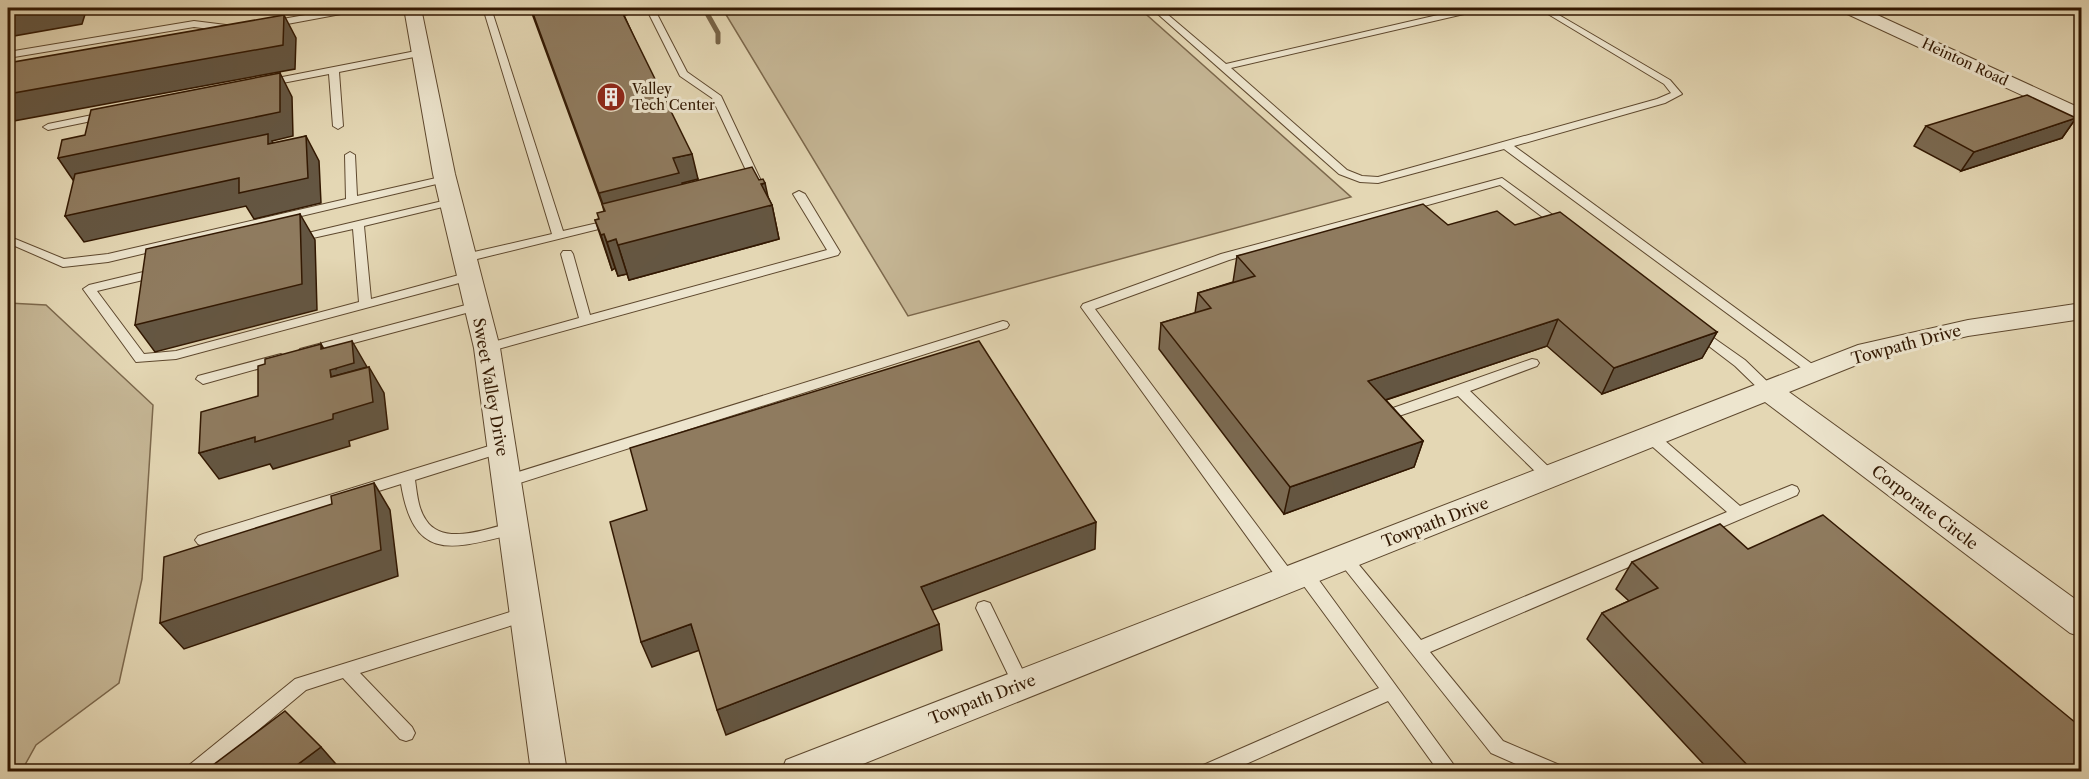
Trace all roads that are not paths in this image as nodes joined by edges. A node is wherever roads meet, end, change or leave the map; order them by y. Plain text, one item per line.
1 (357, 8) edge
2 (412, 8) edge
3 (487, 8) edge
4 (1155, 8) edge
5 (1477, 8) edge
6 (1542, 8) edge
7 (1849, 8) edge
8 (652, 12) dead end
9 (266, 25) edge
10 (243, 28) edge
11 (421, 52) junction
12 (8, 55) edge
13 (1224, 67) junction
14 (334, 70) junction
15 (254, 86) edge
16 (117, 113) edge
17 (2082, 117) edge
18 (338, 126) dead end
19 (48, 127) dead end
20 (1506, 145) junction
21 (350, 155) dead end
22 (747, 187) edge
23 (448, 191) junction
24 (799, 194) dead end
25 (352, 201) junction
26 (625, 219) edge
27 (358, 224) junction
28 (559, 236) junction
29 (1575, 236) edge
30 (8, 239) edge
31 (280, 243) edge
32 (567, 254) dead end
33 (467, 267) junction
34 (167, 270) edge
35 (365, 304) junction
36 (477, 306) junction
37 (2082, 311) edge
38 (1684, 320) edge
39 (586, 322) junction
40 (1003, 325) dead end
41 (488, 348) junction
42 (1532, 363) dead end
43 (1816, 372) junction
44 (203, 379) dead end
45 (1460, 390) junction
46 (1769, 391) junction
47 (1381, 417) edge
48 (1651, 437) junction
49 (502, 447) junction
50 (407, 476) junction
51 (1550, 477) junction
52 (507, 481) junction
53 (1792, 491) dead end
54 (1739, 514) junction
55 (513, 528) junction
56 (202, 540) dead end
57 (1344, 558) junction
58 (1296, 576) junction
59 (984, 608) dead end
60 (526, 614) junction
61 (2082, 623) edge
62 (1418, 649) junction
63 (346, 670) junction
64 (1021, 684) junction
65 (1391, 691) junction
66 (406, 734) dead end
67 (194, 771) edge
68 (549, 771) edge
69 (799, 771) edge
70 (1207, 771) edge
71 (1450, 771) edge
72 (1556, 771) edge

1 - 9 lane
2 - 11 street, Sweet Valley Drive
3 - 28 lane
4 - 13 lane
5 - 13 lane
6 - 20 lane
7 - 17 street, Heinton Road
8 - 22 lane
10 - 12 lane
11 - 14 lane
11 - 23 street, Sweet Valley Drive
13 - 20 lane
14 - 15 lane
14 - 18 lane
16 - 19 lane
20 - 43 lane
21 - 25 lane
23 - 25 lane
23 - 27 lane
23 - 33 street, Sweet Valley Drive
24 - 39 lane
25 - 30 lane
26 - 28 lane
27 - 31 lane
27 - 35 lane
28 - 33 lane
29 - 58 lane
32 - 39 lane
33 - 35 lane
33 - 36 street, Sweet Valley Drive
34 - 35 lane
36 - 41 street, Sweet Valley Drive
36 - 44 lane
37 - 43 street, Towpath Drive
38 - 46 lane
39 - 41 lane
40 - 52 lane
41 - 49 street, Sweet Valley Drive
42 - 45 lane
43 - 46 street, Towpath Drive
45 - 47 lane
45 - 51 lane
46 - 48 street, Towpath Drive
46 - 61 street, Corporate Circle
48 - 51 street, Towpath Drive
48 - 54 lane
49 - 50 lane
49 - 52 street, Sweet Valley Drive
50 - 55 lane
50 - 56 lane
51 - 57 street, Towpath Drive
52 - 55 street, Sweet Valley Drive
53 - 54 lane
54 - 62 lane
55 - 60 street, Sweet Valley Drive
57 - 58 street, Towpath Drive
57 - 62 lane
58 - 64 street, Towpath Drive
58 - 65 lane
59 - 64 lane
60 - 63 lane
60 - 68 street, Sweet Valley Drive
62 - 72 lane
63 - 66 lane
63 - 67 lane
64 - 69 street, Towpath Drive
65 - 70 lane
65 - 71 lane

